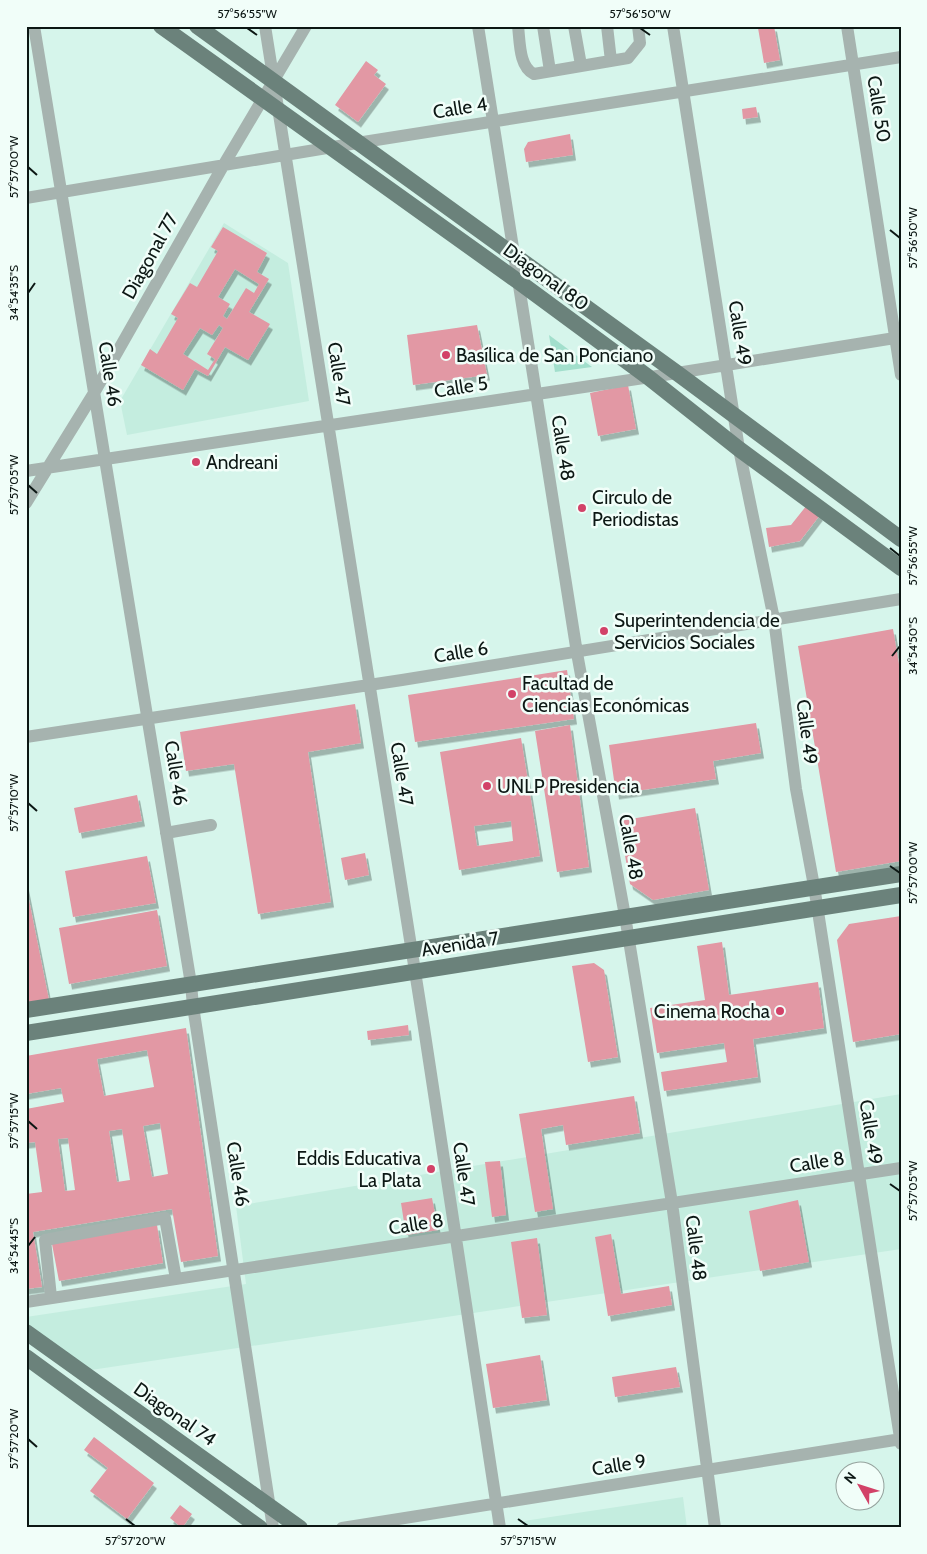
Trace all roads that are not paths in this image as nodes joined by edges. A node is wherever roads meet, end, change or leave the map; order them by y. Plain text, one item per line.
1 (34, 26) edge
2 (161, 26) edge
3 (197, 26) edge
4 (265, 26) edge
5 (306, 26) edge
6 (478, 26) edge
7 (518, 26) edge
8 (543, 26) edge
9 (574, 26) edge
10 (607, 26) edge
11 (638, 26) edge
12 (673, 26) edge
13 (847, 26) edge
14 (901, 57) edge
15 (611, 61) junction
16 (580, 65) junction
17 (853, 65) junction
18 (550, 71) junction
19 (273, 83) junction
20 (683, 92) junction
21 (263, 99) junction
22 (278, 110) junction
23 (492, 122) junction
24 (357, 143) junction
25 (332, 148) junction
26 (286, 155) junction
27 (222, 166) junction
28 (61, 193) junction
29 (26, 198) edge
30 (516, 257) junction
31 (519, 282) junction
32 (898, 337) edge
33 (726, 365) junction
34 (677, 373) junction
35 (901, 375) edge
36 (648, 377) junction
37 (94, 394) junction
38 (535, 394) junction
39 (734, 415) junction
40 (328, 426) junction
41 (739, 449) junction
42 (105, 460) junction
43 (46, 468) junction
44 (26, 471) edge
45 (26, 503) edge
46 (901, 538) edge
47 (901, 568) edge
48 (901, 599) edge
49 (774, 619) junction
50 (577, 652) junction
51 (369, 686) junction
52 (148, 719) junction
53 (26, 737) edge
54 (211, 825) dead end
55 (166, 832) junction
56 (901, 874) edge
57 (814, 886) junction
58 (901, 895) edge
59 (817, 908) junction
60 (625, 916) junction
61 (629, 938) junction
62 (410, 950) junction
63 (414, 972) junction
64 (191, 984) junction
65 (193, 1006) junction
66 (26, 1010) edge
67 (26, 1032) edge
68 (901, 1168) edge
69 (858, 1175) junction
70 (672, 1204) junction
71 (454, 1237) junction
72 (234, 1270) junction
73 (176, 1279) junction
74 (51, 1297) junction
75 (26, 1302) edge
76 (26, 1332) edge
77 (26, 1357) edge
78 (900, 1441) edge
79 (706, 1470) junction
80 (497, 1504) junction
81 (270, 1506) junction
82 (260, 1528) edge
83 (273, 1528) edge
84 (300, 1528) edge
85 (342, 1528) edge
86 (500, 1528) edge
87 (715, 1528) edge

1 - 28 street, Calle 46
2 - 21 main road, Diagonal 80
3 - 19 main road, Diagonal 80
4 - 19 street, Calle 47
5 - 19 street, Diagonal 77
6 - 23 street, Calle 48
7 - 18 street
8 - 18 street
9 - 16 street
10 - 15 street
11 - 15 street
12 - 20 street, Calle 49
13 - 17 street, Calle 50
14 - 17 street, Calle 4
15 - 16 street
16 - 18 street
17 - 20 street, Calle 4
17 - 32 street, Calle 50
19 - 21 street, Diagonal 77
19 - 22 street, Calle 47
19 - 24 main road, Diagonal 80
20 - 23 street, Calle 4
20 - 33 street, Calle 49
21 - 22 main road, Diagonal 80
21 - 27 street, Diagonal 77
22 - 25 main road, Diagonal 80
22 - 26 street, Calle 47
23 - 24 street, Calle 4
23 - 30 street, Calle 48
24 - 25 street, Calle 4
24 - 30 main road, Diagonal 80
25 - 26 street, Calle 4
25 - 31 main road, Diagonal 80
26 - 27 street, Calle 4
26 - 40 street, Calle 47
27 - 28 street, Calle 4
27 - 37 street, Diagonal 77
28 - 29 street, Calle 4
28 - 37 street, Calle 46
30 - 31 street, Calle 48
30 - 34 main road, Diagonal 80
31 - 36 main road, Diagonal 80
31 - 38 street, Calle 48
32 - 33 street, Calle 5
32 - 35 street, Calle 50
33 - 34 street, Calle 5
33 - 39 street, Calle 49
34 - 36 street, Calle 5
34 - 39 main road, Diagonal 80
36 - 38 street, Calle 5
36 - 41 main road, Diagonal 80
37 - 42 street, Calle 46
37 - 43 street, Diagonal 77
38 - 40 street, Calle 5
38 - 50 street, Calle 48
39 - 41 street, Calle 49
39 - 46 main road, Diagonal 80
40 - 42 street, Calle 5
40 - 51 street, Calle 47
41 - 47 main road, Diagonal 80
41 - 49 street, Calle 49
42 - 43 street, Calle 5
42 - 52 street, Calle 46
43 - 44 street, Calle 5
43 - 45 street, Diagonal 77
48 - 49 street, Calle 6
49 - 50 street, Calle 6
49 - 57 street, Calle 49
50 - 51 street, Calle 6
50 - 60 street, Calle 48
51 - 52 street, Calle 6
51 - 62 street, Calle 47
52 - 53 street, Calle 6
52 - 55 street, Calle 46
54 - 55 street
55 - 64 street, Calle 46
56 - 57 main road, Avenida 7
57 - 59 street, Calle 49
57 - 60 main road, Avenida 7
58 - 59 main road, Avenida 7
59 - 61 main road, Avenida 7
59 - 69 street, Calle 49
60 - 61 street, Calle 48
60 - 62 main road, Avenida 7
61 - 63 main road, Avenida 7
61 - 70 street, Calle 48
62 - 63 street, Calle 47
62 - 64 main road, Avenida 7
63 - 65 main road, Avenida 7
63 - 71 street, Calle 47
64 - 65 street, Calle 46
64 - 66 main road, Avenida 7
65 - 67 main road, Avenida 7
65 - 72 street, Calle 46
68 - 69 street, Calle 8
69 - 70 street, Calle 8
69 - 78 street, Calle 49
70 - 71 street, Calle 8
70 - 79 street, Calle 48
71 - 72 street, Calle 8
71 - 80 street, Calle 47
72 - 73 street, Calle 8
72 - 81 street, Calle 46
73 - 74 street, Calle 8
73 - 74 street
74 - 75 street, Calle 8
76 - 81 main road, Diagonal 74
77 - 82 main road
78 - 79 street, Calle 9
79 - 80 street, Calle 9
79 - 87 street, Calle 48
80 - 85 street, Calle 9
80 - 86 street, Calle 47
81 - 83 street, Calle 46
81 - 84 main road, Diagonal 74

